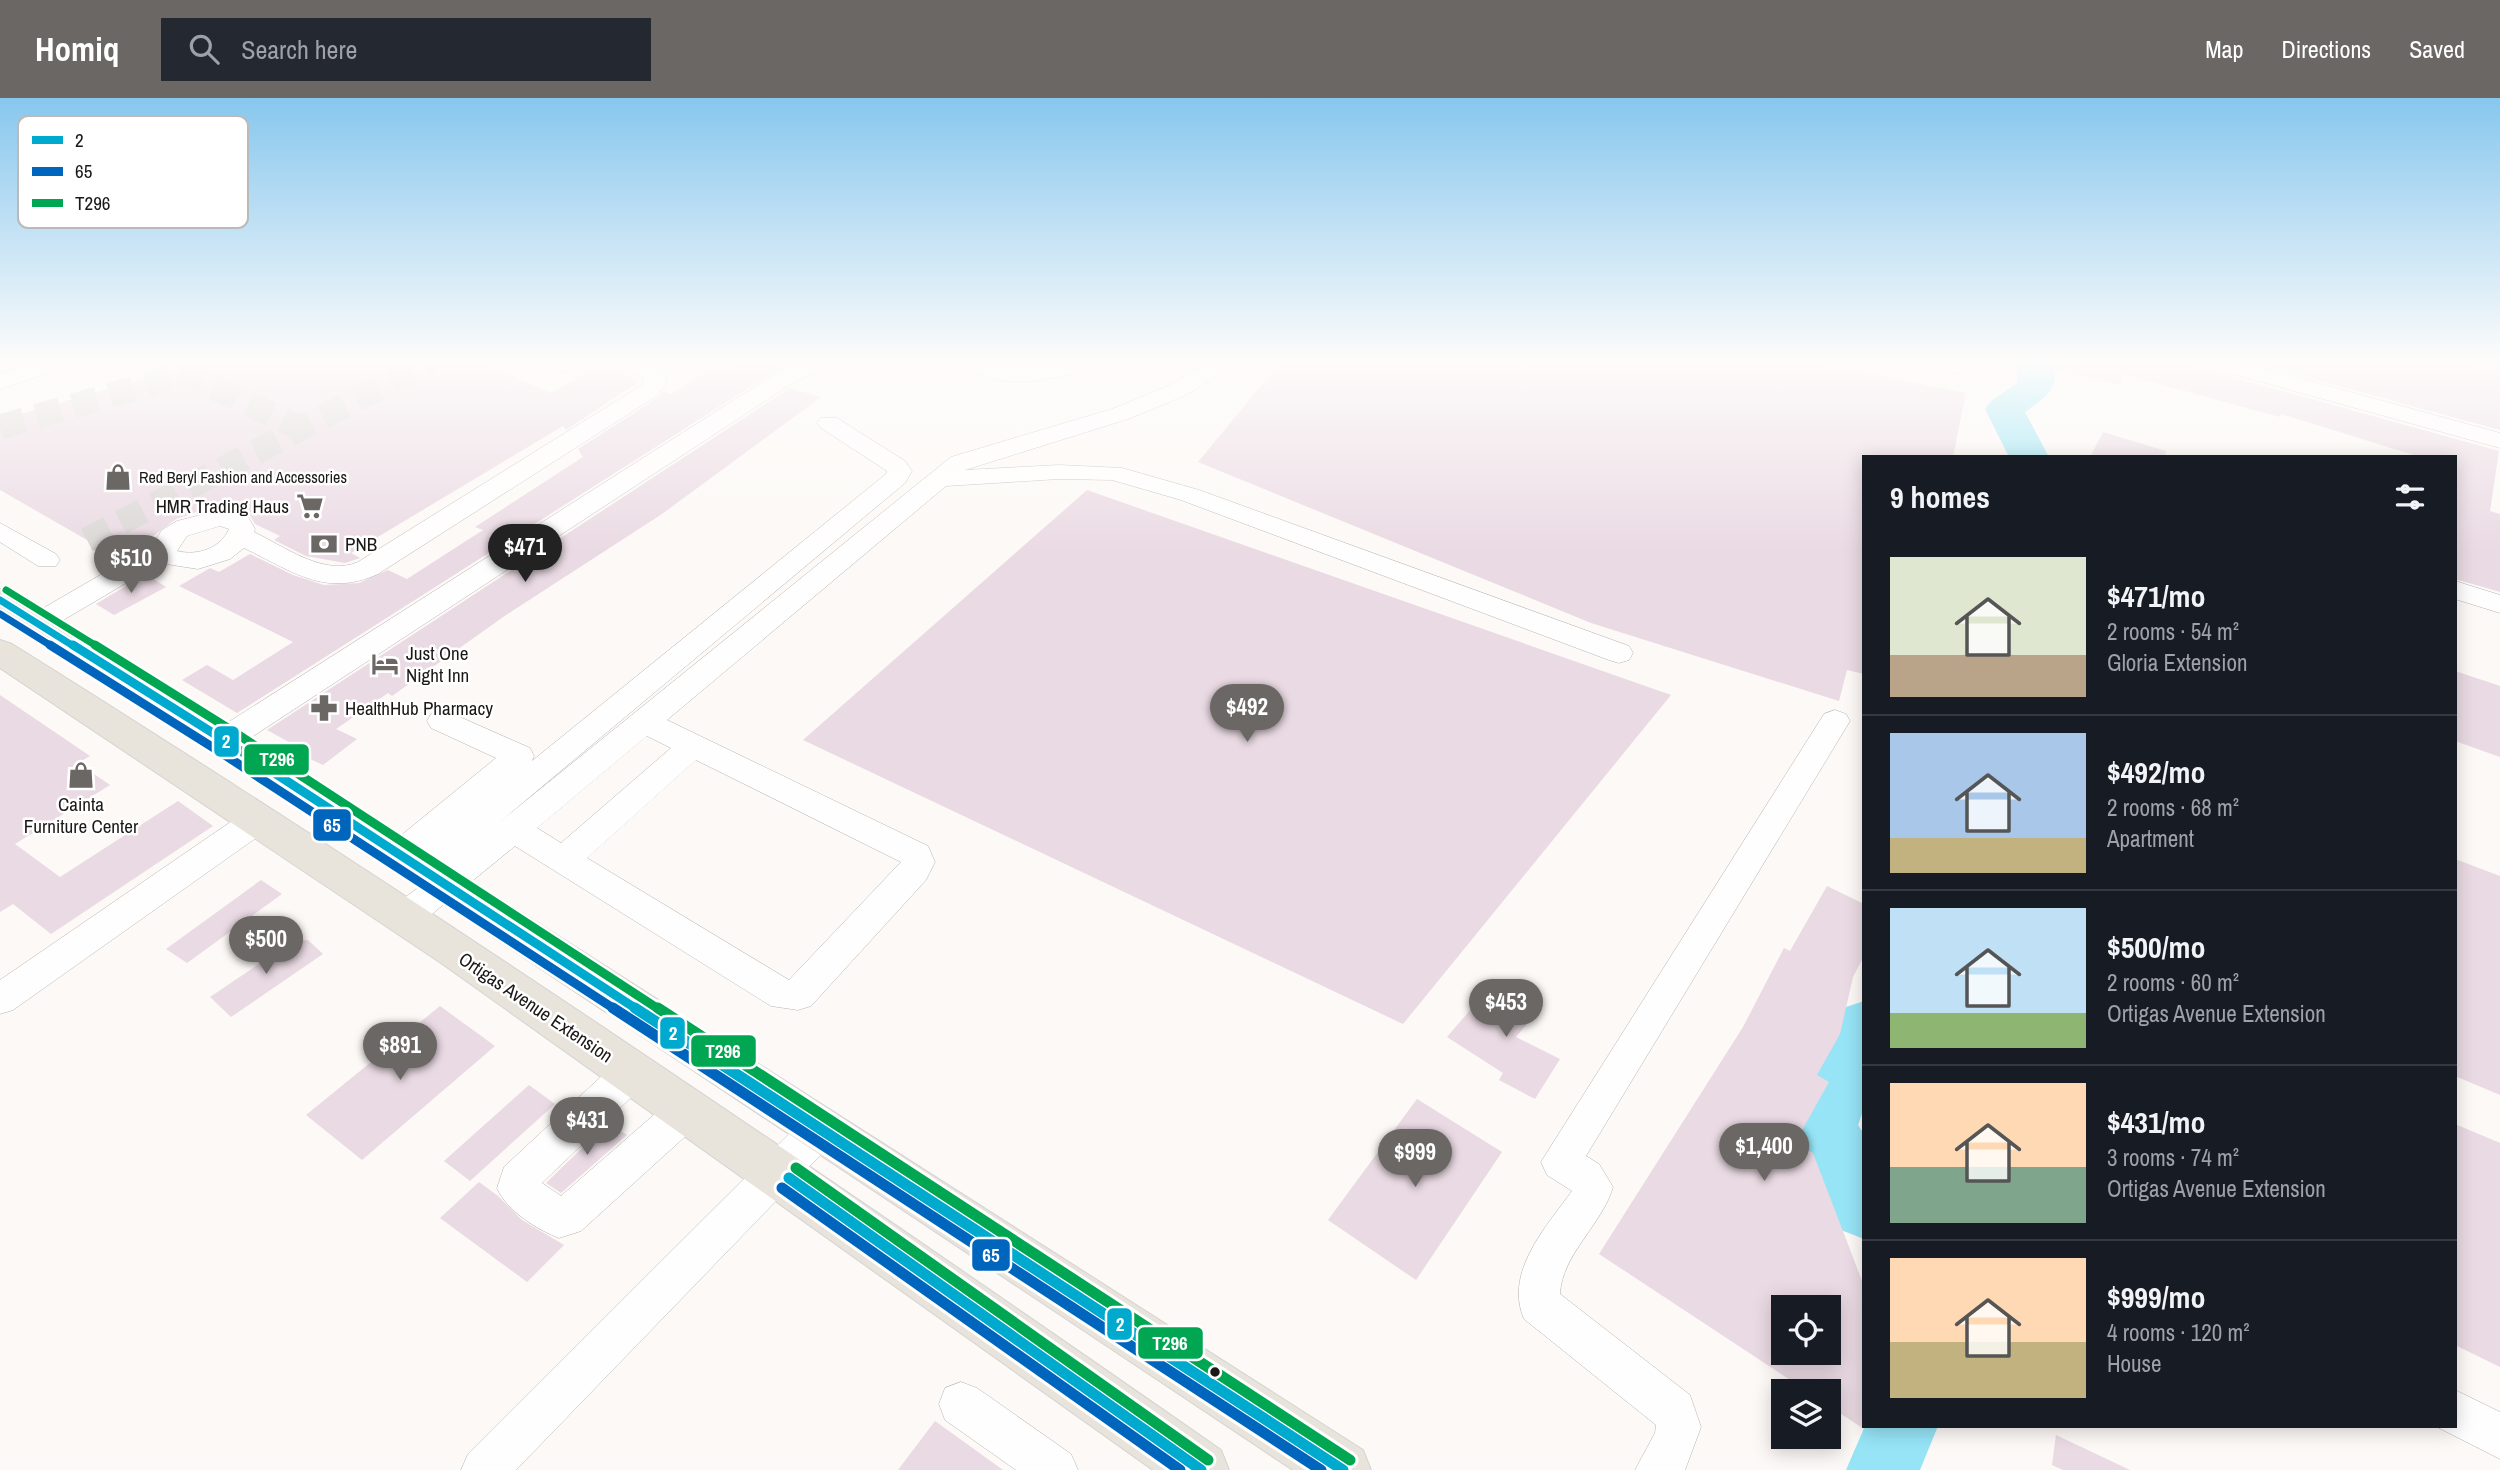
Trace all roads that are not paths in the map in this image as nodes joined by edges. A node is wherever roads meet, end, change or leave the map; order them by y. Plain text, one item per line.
1 (596, 424) edge
2 (713, 424) edge
3 (831, 424) edge
4 (1086, 424) edge
5 (2439, 424) edge
6 (2500, 441) edge
7 (939, 479) junction
8 (240, 536) junction
9 (5, 541) edge
10 (163, 550) junction
11 (47, 559) dead end
12 (2457, 591) edge
13 (0, 600) edge
14 (2500, 604) edge
15 (38, 623) junction
16 (1, 653) edge
17 (1619, 653) dead end
18 (442, 721) dead end
19 (643, 721) junction
20 (1835, 721) dead end
21 (224, 740) junction
22 (694, 745) junction
23 (531, 761) junction
24 (259, 819) junction
25 (513, 829) junction
26 (562, 861) junction
27 (423, 870) junction
28 (404, 917) junction
29 (0, 999) edge
30 (632, 1072) junction
31 (686, 1111) junction
32 (820, 1129) junction
33 (780, 1172) junction
34 (961, 1404) dead end
35 (2457, 1413) edge
36 (2500, 1436) edge
37 (1316, 1463) edge
38 (484, 1470) edge
39 (1055, 1470) edge
40 (1202, 1470) edge
41 (1658, 1470) edge

1 - 8 street
2 - 21 street
3 - 23 street
4 - 7 street
5 - 6 street
7 - 17 street
7 - 19 street
8 - 10 street
8 - 10 street
9 - 11 street
10 - 15 street
12 - 14 street
13 - 15 main road
15 - 21 main road
16 - 24 main road, Ortigas Avenue Extension
18 - 23 street
19 - 22 street
19 - 25 street
20 - 41 street
21 - 27 main road
22 - 26 street
22 - 26 street
23 - 27 street
24 - 28 main road, Ortigas Avenue Extension
24 - 29 street
25 - 26 street
25 - 27 street
27 - 28 street
27 - 32 main road
28 - 30 main road, Ortigas Avenue Extension
30 - 31 main road, Ortigas Avenue Extension
30 - 31 street
31 - 33 main road, Ortigas Avenue Extension
32 - 33 street
32 - 37 main road
33 - 38 street
33 - 40 main road, Ortigas Avenue Extension
34 - 39 street
35 - 36 street

